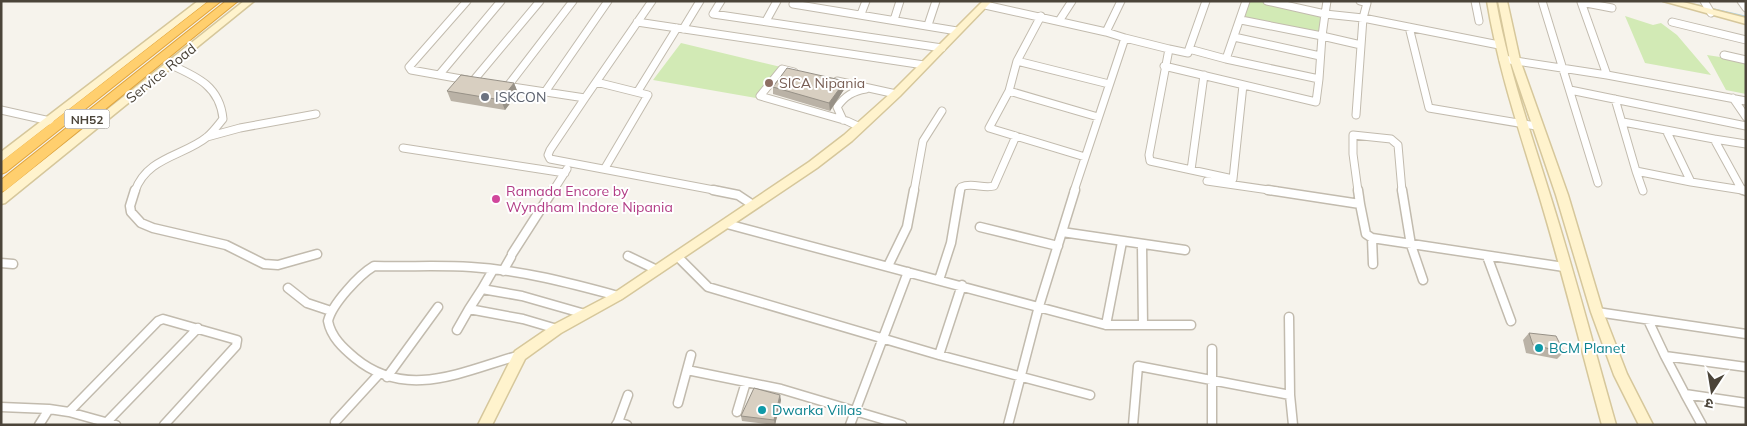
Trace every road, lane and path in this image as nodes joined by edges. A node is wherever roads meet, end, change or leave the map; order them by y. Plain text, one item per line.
1 (233, 1) edge
2 (250, 1) edge
3 (467, 1) edge
4 (501, 1) edge
5 (540, 1) edge
6 (573, 1) edge
7 (608, 1) edge
8 (652, 1) edge
9 (700, 1) edge
10 (721, 1) edge
11 (777, 1) edge
12 (795, 1) edge
13 (831, 1) edge
14 (866, 1) edge
15 (900, 1) edge
16 (936, 1) edge
17 (1072, 1) edge
18 (1121, 1) edge
19 (1206, 1) edge
20 (1246, 1) edge
21 (1266, 1) edge
22 (1327, 1) edge
23 (1360, 1) edge
24 (1476, 1) edge
25 (1491, 1) edge
26 (1502, 1) edge
27 (1542, 1) edge
28 (1667, 1) edge
29 (1741, 1) edge
30 (212, 2) edge
31 (1367, 2) edge
32 (1580, 2) edge
33 (987, 3) edge
34 (1708, 7) edge
35 (1612, 8) dead end
36 (1746, 8) edge
37 (828, 9) junction
38 (861, 14) junction
39 (1325, 14) junction
40 (1042, 16) junction
41 (1363, 18) junction
42 (894, 20) junction
43 (1241, 20) junction
44 (766, 21) junction
45 (1059, 21) junction
46 (1479, 21) dead end
47 (1746, 21) edge
48 (637, 22) junction
49 (1672, 22) dead end
50 (928, 26) junction
51 (1409, 27) junction
52 (680, 29) junction
53 (957, 31) junction
54 (1106, 32) junction
55 (1322, 36) junction
56 (1234, 37) junction
57 (1125, 38) junction
58 (1746, 40) edge
59 (1361, 45) junction
60 (1499, 45) junction
61 (942, 48) junction
62 (1169, 48) junction
63 (1189, 49) junction
64 (1724, 55) dead end
65 (1320, 56) junction
66 (1226, 59) junction
67 (1509, 59) junction
68 (1746, 60) edge
69 (1017, 61) junction
70 (171, 65) junction
71 (924, 65) junction
72 (1164, 66) junction
73 (1563, 68) junction
74 (800, 73) edge
75 (439, 75) junction
76 (1204, 75) junction
77 (1607, 75) junction
78 (827, 79) edge
79 (1319, 79) junction
80 (473, 81) junction
81 (482, 82) edge
82 (596, 82) junction
83 (1109, 84) junction
84 (499, 85) edge
85 (1243, 85) junction
86 (507, 86) junction
87 (873, 89) junction
88 (1570, 90) junction
89 (638, 91) junction
90 (1009, 91) junction
91 (545, 92) junction
92 (896, 94) junction
93 (585, 98) junction
94 (1733, 98) junction
95 (1615, 99) junction
96 (1746, 101) edge
97 (1, 110) edge
98 (942, 111) dead end
99 (316, 114) dead end
100 (1356, 115) dead end
101 (1098, 116) junction
102 (1746, 117) edge
103 (843, 120) junction
104 (50, 121) junction
105 (1623, 122) junction
106 (1521, 123) junction
107 (1536, 126) junction
108 (1746, 126) edge
109 (860, 127) junction
110 (1666, 130) junction
111 (1016, 136) junction
112 (207, 137) junction
113 (1714, 138) junction
114 (1746, 144) edge
115 (403, 148) dead end
116 (1532, 154) junction
117 (1085, 157) junction
118 (1548, 157) junction
119 (1, 158) edge
120 (570, 163) junction
121 (605, 168) junction
122 (1, 169) edge
123 (1191, 170) junction
124 (1636, 171) junction
125 (565, 173) junction
126 (1207, 181) dead end
127 (1691, 182) junction
128 (1598, 183) dead end
129 (1, 186) edge
130 (1643, 191) dead end
131 (1744, 191) edge
132 (1, 200) edge
133 (1360, 204) junction
134 (753, 205) junction
135 (726, 224) junction
136 (980, 227) dead end
137 (1062, 232) junction
138 (1372, 238) junction
139 (1122, 242) junction
140 (1142, 245) junction
141 (1411, 245) junction
142 (1058, 246) junction
143 (1186, 250) dead end
144 (317, 254) dead end
145 (628, 256) dead end
146 (1487, 256) junction
147 (678, 257) junction
148 (1, 263) edge
149 (13, 264) dead end
150 (1372, 264) dead end
151 (888, 266) junction
152 (1564, 267) junction
153 (493, 270) junction
154 (657, 270) junction
155 (503, 271) junction
156 (908, 272) junction
157 (939, 280) junction
158 (1423, 280) dead end
159 (962, 285) junction
160 (288, 288) dead end
161 (482, 289) junction
162 (618, 296) junction
163 (1039, 306) junction
164 (438, 307) dead end
165 (469, 309) junction
166 (331, 311) junction
167 (1597, 312) junction
168 (585, 314) junction
169 (1289, 317) dead end
170 (1648, 320) junction
171 (1511, 321) dead end
172 (1106, 325) junction
173 (1143, 325) junction
174 (1191, 326) dead end
175 (198, 328) junction
176 (557, 329) junction
177 (457, 330) dead end
178 (1746, 334) edge
179 (882, 338) junction
180 (1212, 349) dead end
181 (938, 354) junction
182 (520, 355) junction
183 (691, 355) dead end
184 (1665, 356) junction
185 (1746, 367) edge
186 (687, 370) junction
187 (383, 376) junction
188 (1022, 377) junction
189 (1212, 380) junction
190 (746, 382) junction
191 (1090, 394) dead end
192 (1685, 394) junction
193 (628, 395) dead end
194 (1290, 395) junction
195 (678, 403) dead end
196 (1746, 404) edge
197 (1, 407) edge
198 (50, 409) junction
199 (69, 412) junction
200 (737, 412) dead end
201 (855, 412) junction
202 (335, 422) dead end
203 (105, 424) edge
204 (620, 424) edge
205 (39, 425) edge
206 (116, 425) edge
207 (164, 425) edge
208 (485, 425) edge
209 (850, 425) edge
210 (902, 425) edge
211 (1008, 425) edge
212 (1133, 425) edge
213 (1212, 425) edge
214 (1293, 425) edge
215 (1609, 425) edge
216 (1646, 425) edge
217 (1702, 425) edge

1 - 129 highway, NH52
2 - 70 street, Service Road
3 - 75 street
4 - 75 street
5 - 80 street
6 - 86 street
7 - 91 street
8 - 48 street
9 - 52 street
10 - 44 street
11 - 44 street
12 - 37 street
13 - 37 street
14 - 38 street
15 - 42 street
16 - 50 street
17 - 45 street
18 - 54 street
19 - 63 street
20 - 43 street
21 - 39 street
22 - 39 street
23 - 31 street
24 - 46 street
25 - 60 street
26 - 67 street
27 - 73 street
28 - 34 street
29 - 36 street
30 - 104 street
30 - 122 highway, NH52
31 - 41 street
32 - 35 street
32 - 77 street
33 - 40 street
33 - 53 street
34 - 47 street
37 - 38 street
38 - 42 street
39 - 41 street
39 - 55 street
40 - 45 street
40 - 69 street
41 - 51 street
41 - 59 street
42 - 50 street
43 - 55 street
43 - 56 street
44 - 61 street
45 - 54 street
48 - 52 street
48 - 82 street
49 - 58 street
50 - 53 street
51 - 60 street
51 - 106 street
52 - 71 street
52 - 89 street
53 - 61 street
54 - 57 street
55 - 59 street
55 - 65 street
56 - 65 street
56 - 66 street
57 - 62 street
57 - 83 street
59 - 100 street
60 - 67 street
61 - 71 street
62 - 63 street
62 - 72 street
63 - 66 street
64 - 68 street
65 - 79 street
66 - 79 street
67 - 73 street
67 - 106 street
67 - 107 street
69 - 83 street
69 - 90 street
70 - 112 street
70 - 132 street, Service Road
71 - 92 street
72 - 76 street
72 - 123 street
73 - 77 street
73 - 88 street
74 - 103 street
75 - 80 street
76 - 85 street
76 - 123 street
77 - 94 street
78 - 87 street
79 - 85 street
80 - 81 street
82 - 89 street
82 - 93 street
83 - 101 street
84 - 86 street
85 - 123 street
86 - 91 street
87 - 92 street
87 - 103 street
88 - 95 street
88 - 128 street
89 - 121 street
90 - 101 street
90 - 111 street
91 - 93 street
92 - 109 street
93 - 120 street
94 - 96 street
94 - 102 street
95 - 105 street
95 - 108 street
97 - 104 street
98 - 151 street
99 - 112 street
101 - 117 street
103 - 109 street
104 - 119 street
105 - 110 street
105 - 124 street
106 - 107 street
106 - 116 street
107 - 118 street
109 - 134 street
110 - 113 street
110 - 127 street
111 - 117 street
111 - 157 street
112 - 144 street
113 - 114 street
113 - 131 street
115 - 125 street
116 - 118 street
116 - 152 street
117 - 137 street
118 - 167 street
120 - 121 street
120 - 125 street
121 - 134 street
124 - 127 street
124 - 130 street
125 - 155 street
126 - 133 street
127 - 131 street
133 - 138 street
133 - 141 street
134 - 135 street
135 - 147 street
135 - 151 street
136 - 142 street
137 - 139 street
137 - 142 street
138 - 141 street
138 - 150 street
139 - 140 street
139 - 172 street
140 - 143 street
140 - 173 street
141 - 146 street
141 - 158 street
142 - 163 street
145 - 154 street
146 - 152 street
146 - 171 street
147 - 154 street
147 - 179 street
148 - 149 street
151 - 156 street
152 - 215 street
153 - 155 street
153 - 161 street
153 - 166 street
154 - 162 street
155 - 162 street
156 - 157 street
156 - 179 street
157 - 159 street
159 - 163 street
159 - 181 street
160 - 166 street
161 - 165 street
161 - 168 street
162 - 168 street
163 - 172 street
163 - 188 street
164 - 187 street
165 - 176 street
165 - 177 street
166 - 187 street
167 - 170 street
167 - 216 street
168 - 176 street
169 - 194 street
170 - 178 street
170 - 184 street
172 - 173 street
173 - 174 street
175 - 199 street
175 - 203 street
175 - 207 street
176 - 182 street
179 - 181 street
179 - 201 street
180 - 189 street
181 - 188 street
182 - 187 street
182 - 208 street
183 - 186 street
184 - 185 street
184 - 192 street
186 - 190 street
186 - 195 street
187 - 202 street
188 - 191 street
188 - 211 street
189 - 194 street
189 - 212 street
189 - 213 street
190 - 200 street
190 - 201 street
192 - 196 street
192 - 217 street
193 - 204 street
194 - 214 street
197 - 198 street
198 - 199 street
198 - 205 street
199 - 203 street
201 - 209 street
201 - 210 street
203 - 206 street

